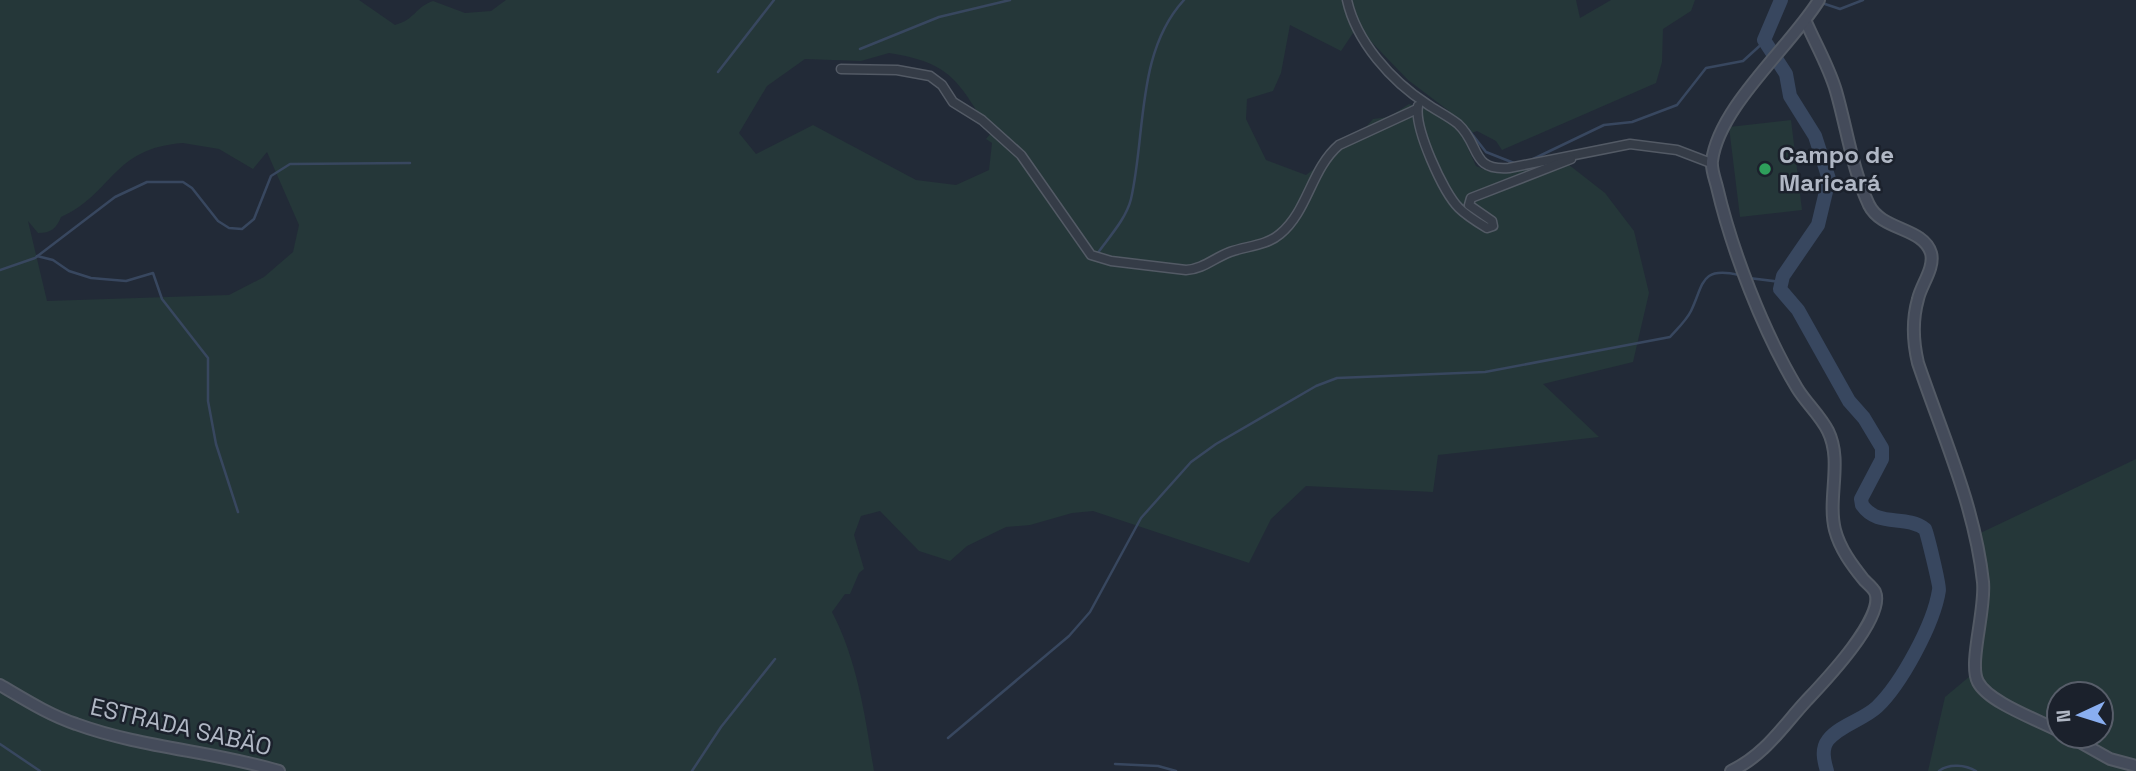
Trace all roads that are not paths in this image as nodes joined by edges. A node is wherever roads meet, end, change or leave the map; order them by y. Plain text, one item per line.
1 (1347, 0) edge
2 (1819, 0) edge
3 (1806, 22) junction
4 (841, 69) dead end
5 (1422, 100) junction
6 (1417, 109) junction
7 (1580, 154) junction
8 (1711, 163) junction
9 (0, 685) edge
10 (2045, 724) edge
11 (2095, 750) edge
12 (2136, 766) edge
13 (279, 771) edge
14 (1731, 771) edge

1 - 5 street
2 - 3 street
3 - 8 street
3 - 10 street
4 - 6 street
5 - 6 street
5 - 7 street
6 - 7 street
7 - 8 street
8 - 14 street
9 - 13 street, ESTRADA SABÄO
11 - 12 street

